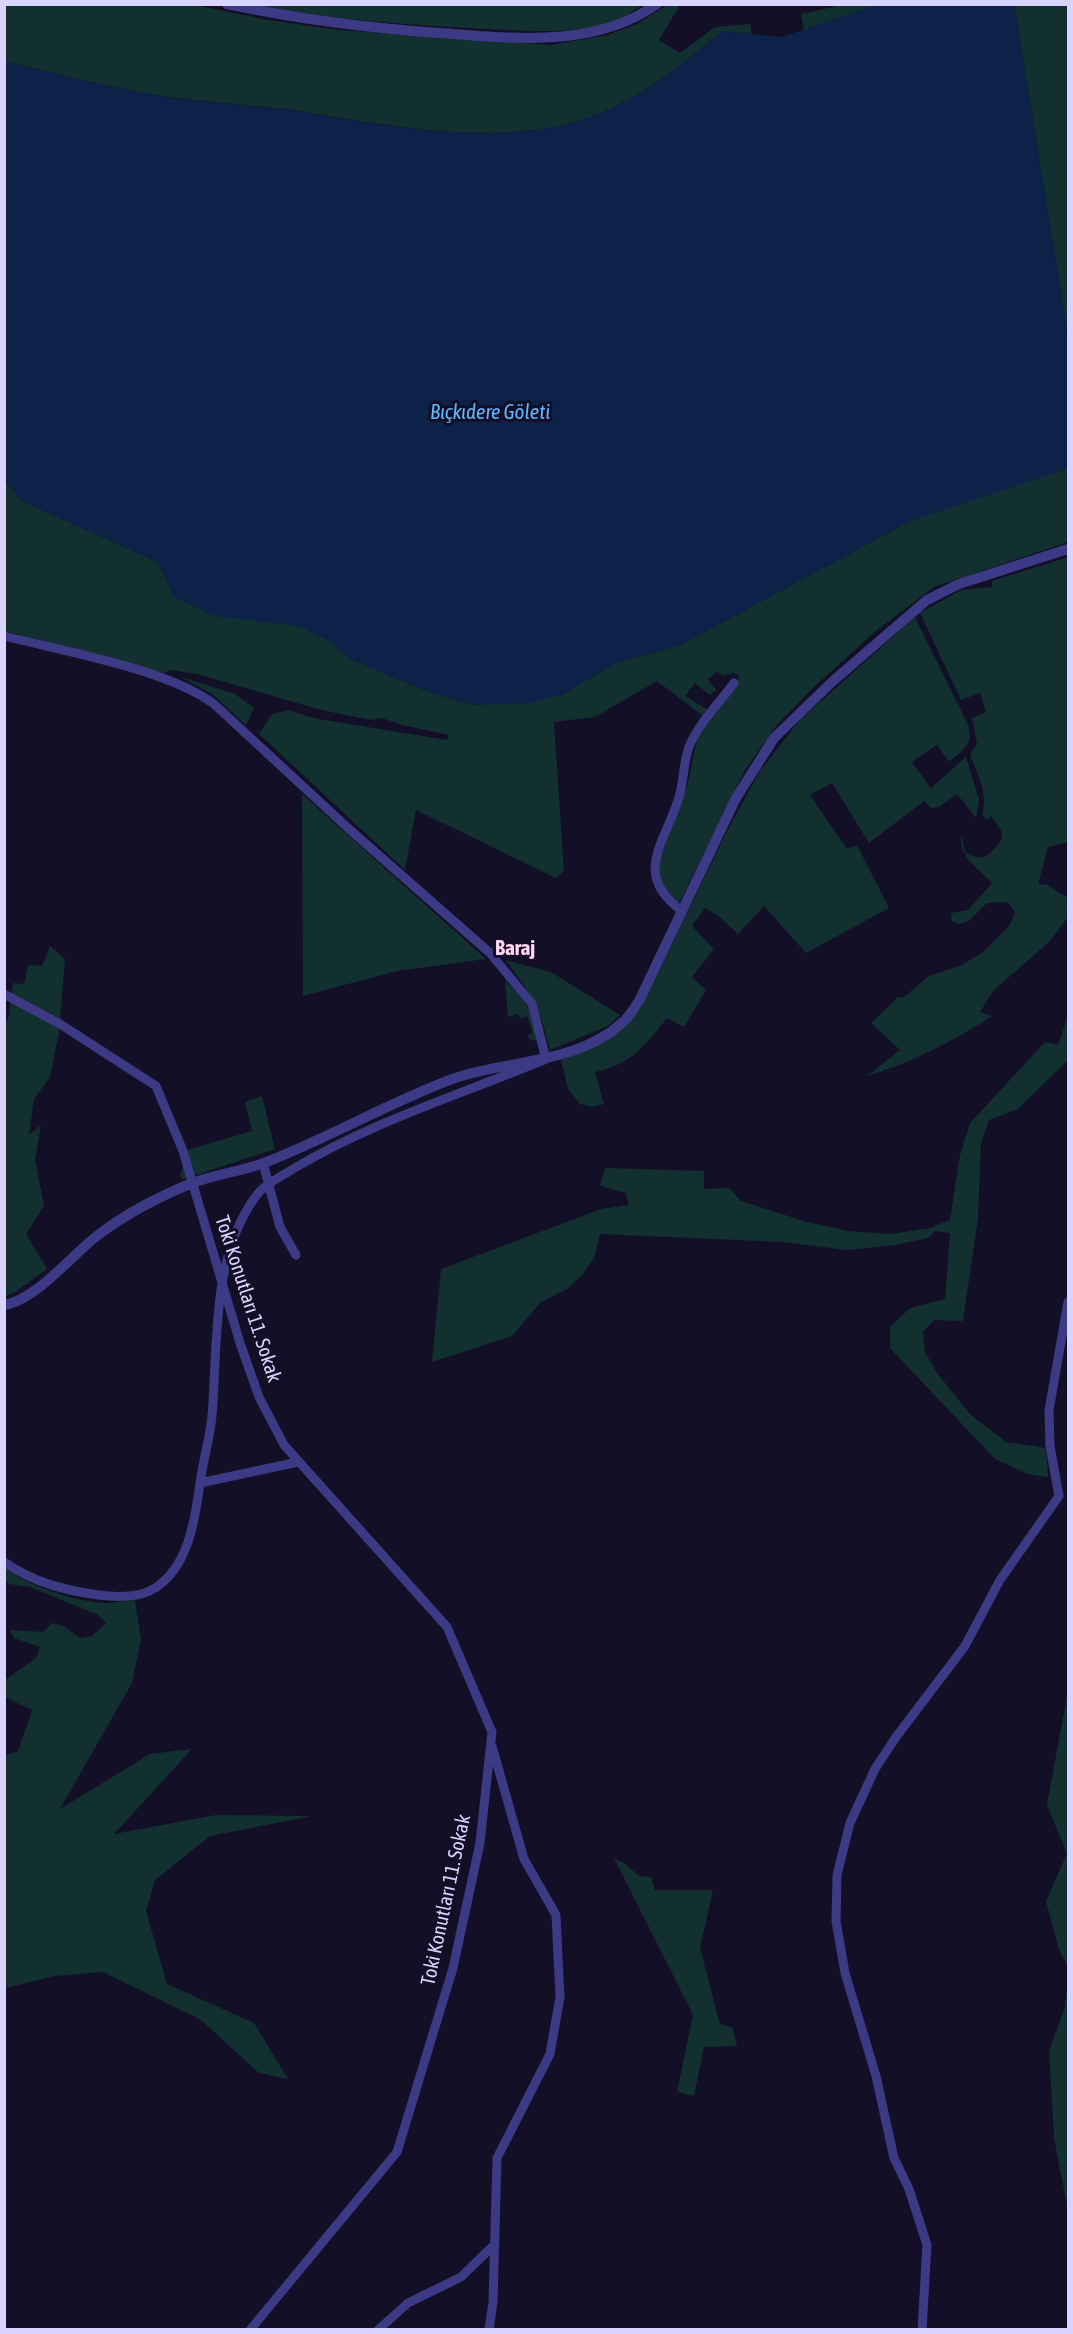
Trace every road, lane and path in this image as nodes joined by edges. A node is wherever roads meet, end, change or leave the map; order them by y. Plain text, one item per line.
1 (227, 4) edge
2 (657, 4) edge
3 (1068, 549) edge
4 (4, 636) edge
5 (734, 683) dead end
6 (682, 911) junction
7 (5, 997) edge
8 (546, 1059) junction
9 (263, 1164) junction
10 (191, 1183) junction
11 (270, 1183) junction
12 (296, 1255) dead end
13 (224, 1285) junction
14 (1068, 1302) edge
15 (4, 1305) edge
16 (298, 1462) junction
17 (200, 1483) junction
18 (4, 1562) edge
19 (491, 1741) junction
20 (494, 2245) junction
21 (250, 2330) edge
22 (378, 2330) edge
23 (489, 2330) edge
24 (922, 2330) edge

1 - 2 street
3 - 6 street
4 - 8 street
5 - 6 street
6 - 8 street
7 - 10 street, Toki Konutları 11. Sokak
8 - 9 street
8 - 11 street
9 - 10 street
9 - 11 street
10 - 13 street, Toki Konutları 11. Sokak
10 - 15 street
11 - 12 street
11 - 13 street
13 - 16 street, Toki Konutları 11. Sokak
13 - 17 street
14 - 24 street
16 - 17 street
16 - 19 street, Toki Konutları 11. Sokak
17 - 18 street
19 - 20 street
19 - 21 street, Toki Konutları 11. Sokak
20 - 22 street
20 - 23 street

